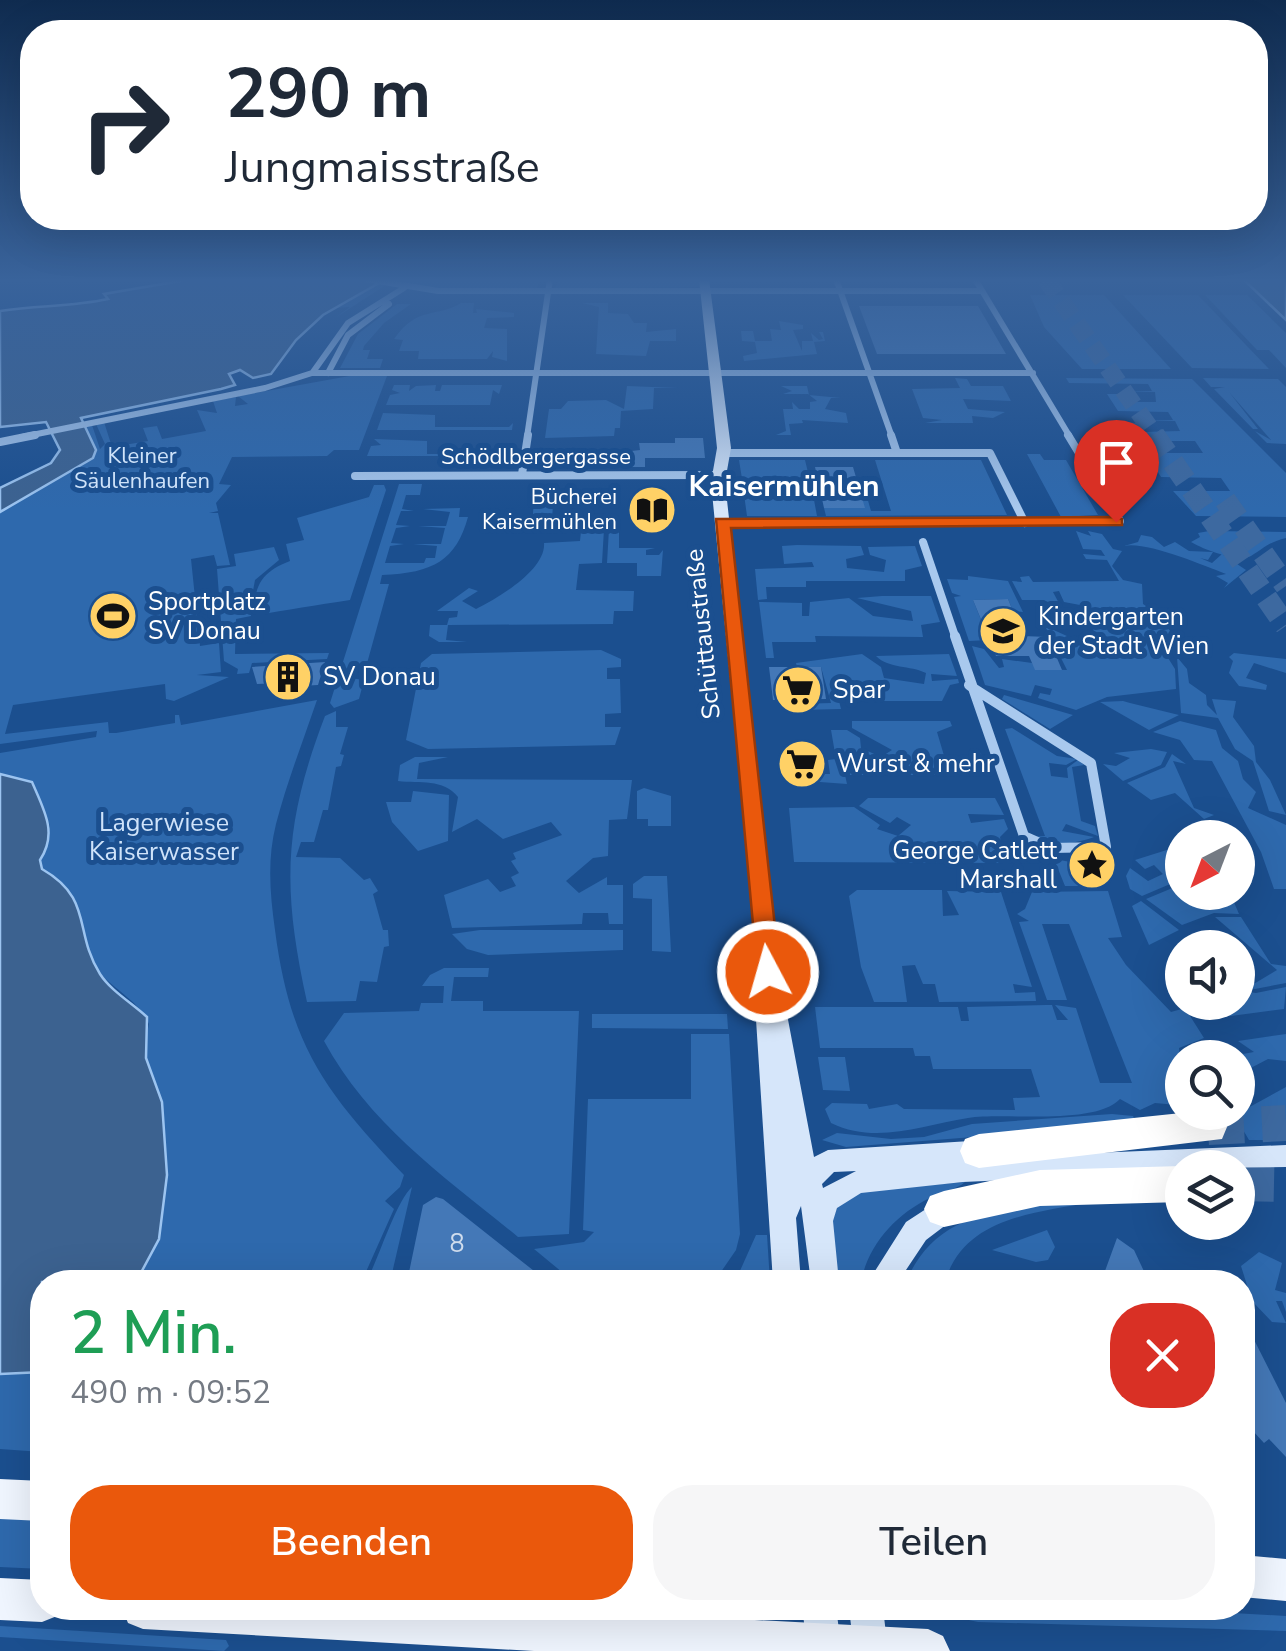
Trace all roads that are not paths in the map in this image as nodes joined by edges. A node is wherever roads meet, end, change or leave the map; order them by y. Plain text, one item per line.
1 (324, 356) edge
2 (337, 356) edge
3 (540, 356) edge
4 (713, 356) edge
5 (863, 356) edge
6 (1022, 356) edge
7 (328, 372) junction
8 (538, 372) junction
9 (869, 372) junction
10 (312, 373) junction
11 (715, 373) junction
12 (1033, 373) junction
13 (0, 442) edge
14 (724, 452) junction
15 (897, 453) junction
16 (522, 474) junction
17 (718, 475) junction
18 (355, 476) dead end
19 (722, 523) junction
20 (1026, 523) junction
21 (924, 542) dead end
22 (969, 685) junction
23 (785, 1135) junction
24 (1218, 1142) junction
25 (979, 1151) joint
26 (1286, 1156) edge
27 (1050, 1168) junction
28 (857, 1170) junction
29 (808, 1172) junction
30 (1165, 1184) edge
31 (944, 1209) junction
32 (819, 1221) junction
33 (781, 1222) junction
34 (785, 1270) edge
35 (824, 1270) edge
36 (888, 1270) edge
37 (0, 1499) edge
38 (30, 1500) edge
39 (1255, 1577) edge
40 (1286, 1580) edge
41 (0, 1599) edge
42 (30, 1600) edge
43 (445, 1620) edge
44 (822, 1635) edge
45 (870, 1636) edge
46 (928, 1651) edge

1 - 10 street
2 - 7 street
3 - 8 street
4 - 11 street, Schüttaustraße
5 - 9 street
6 - 12 street
7 - 8 street
7 - 10 street
8 - 11 street
8 - 16 street
9 - 11 street
9 - 12 street
9 - 15 street
10 - 13 street
11 - 14 street, Schüttaustraße
12 - 20 street
14 - 15 street
14 - 17 street, Schüttaustraße
15 - 20 street
16 - 17 street, Schödlbergergasse
16 - 18 street, Schödlbergergasse
17 - 19 street, Schüttaustraße
19 - 20 street
19 - 23 street, Schüttaustraße
21 - 22 street
22 - 22 street
23 - 28 street
23 - 29 street
23 - 33 street, Schüttaustraße
24 - 25 highway
24 - 26 street
24 - 27 street
25 - 28 street
27 - 28 street
27 - 31 street
28 - 29 street
28 - 32 street
29 - 32 street
29 - 33 street
30 - 31 highway
31 - 36 street
32 - 35 street
33 - 34 street, Schüttaustraße
37 - 38 main road
39 - 40 main road
41 - 42 main road
43 - 44 main road
44 - 45 main road
45 - 46 main road

